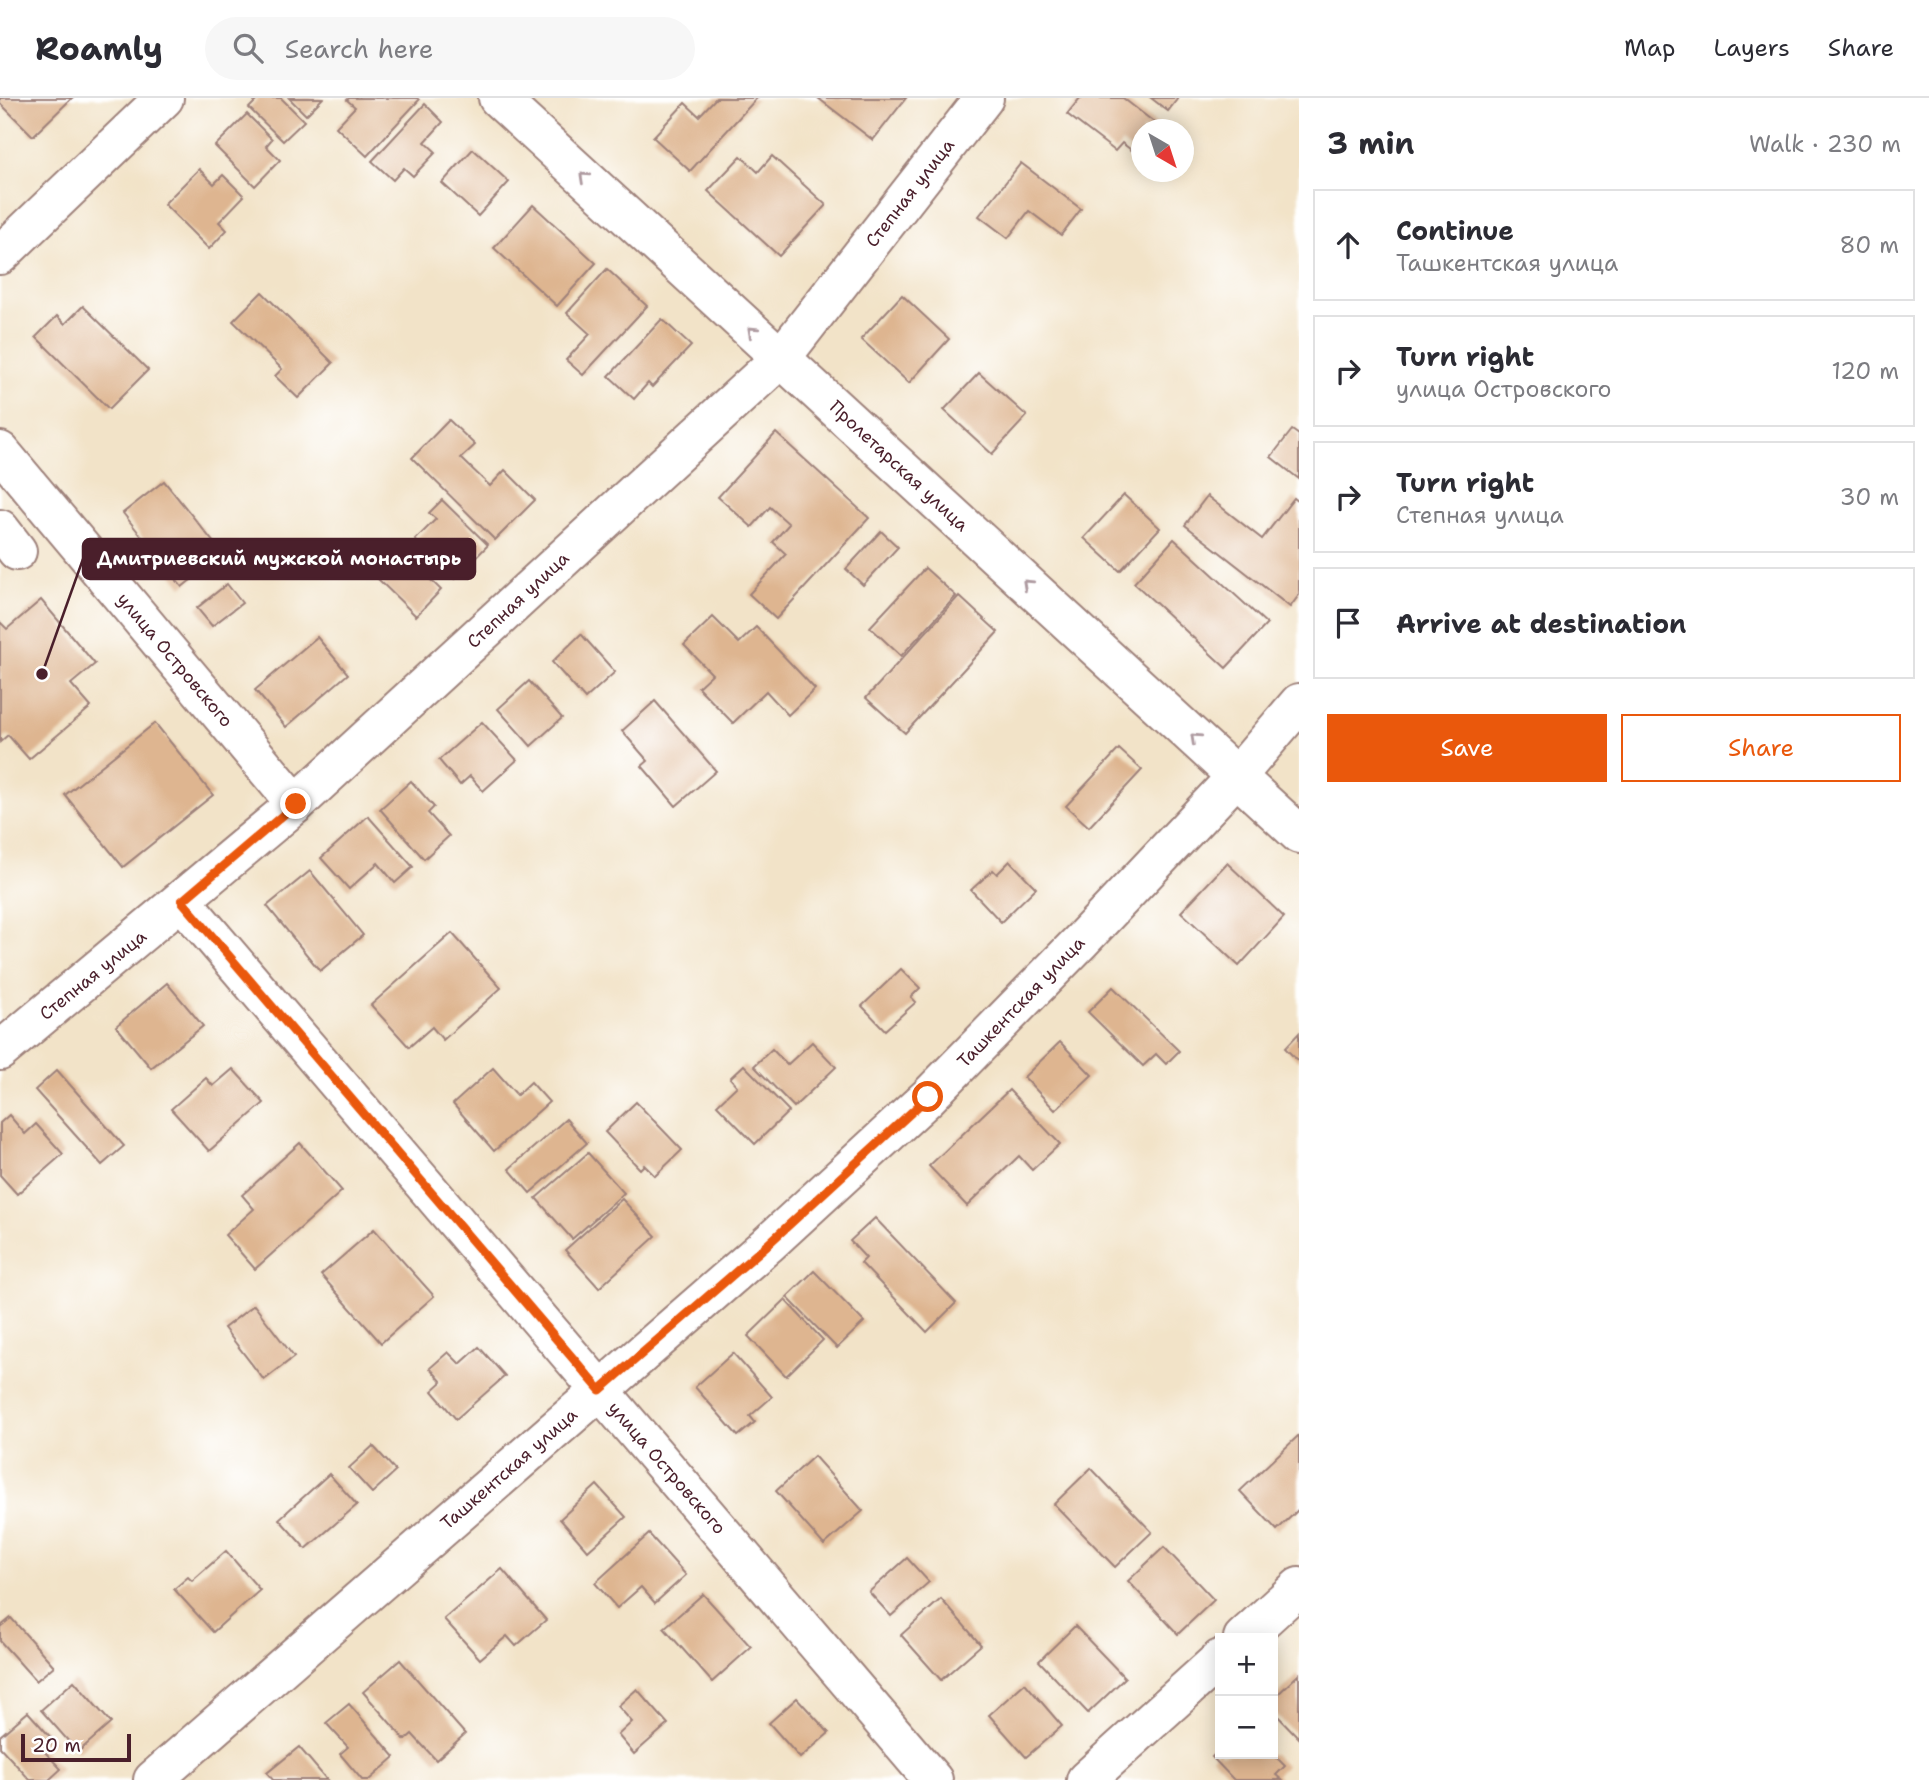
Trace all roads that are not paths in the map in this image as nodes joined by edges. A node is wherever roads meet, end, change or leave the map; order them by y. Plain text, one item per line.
1 (164, 98) edge
2 (498, 98) edge
3 (984, 98) edge
4 (0, 255) edge
5 (781, 358) junction
6 (0, 452) edge
7 (1299, 703) edge
8 (1236, 776) junction
9 (296, 804) junction
10 (1299, 834) edge
11 (182, 901) junction
12 (0, 1051) edge
13 (600, 1390) junction
14 (1299, 1587) edge
15 (1248, 1633) edge
16 (1215, 1664) edge
17 (153, 1780) edge
18 (933, 1780) edge
19 (1086, 1780) edge

1 - 4 street
5 -> 2 street, Пролетарская улица
3 - 5 street, Степная улица
8 -> 5 street, Пролетарская улица
5 - 9 street, Степная улица
6 - 9 street, улица Островского
7 - 8 street, Ташкентская улица
8 - 10 street, Пролетарская улица
8 - 13 street, Ташкентская улица
9 - 11 street, Степная улица
11 - 12 street, Степная улица
11 - 13 street, улица Островского
13 - 17 street, Ташкентская улица
13 - 18 street, улица Островского
14 - 15 street
16 - 19 street

